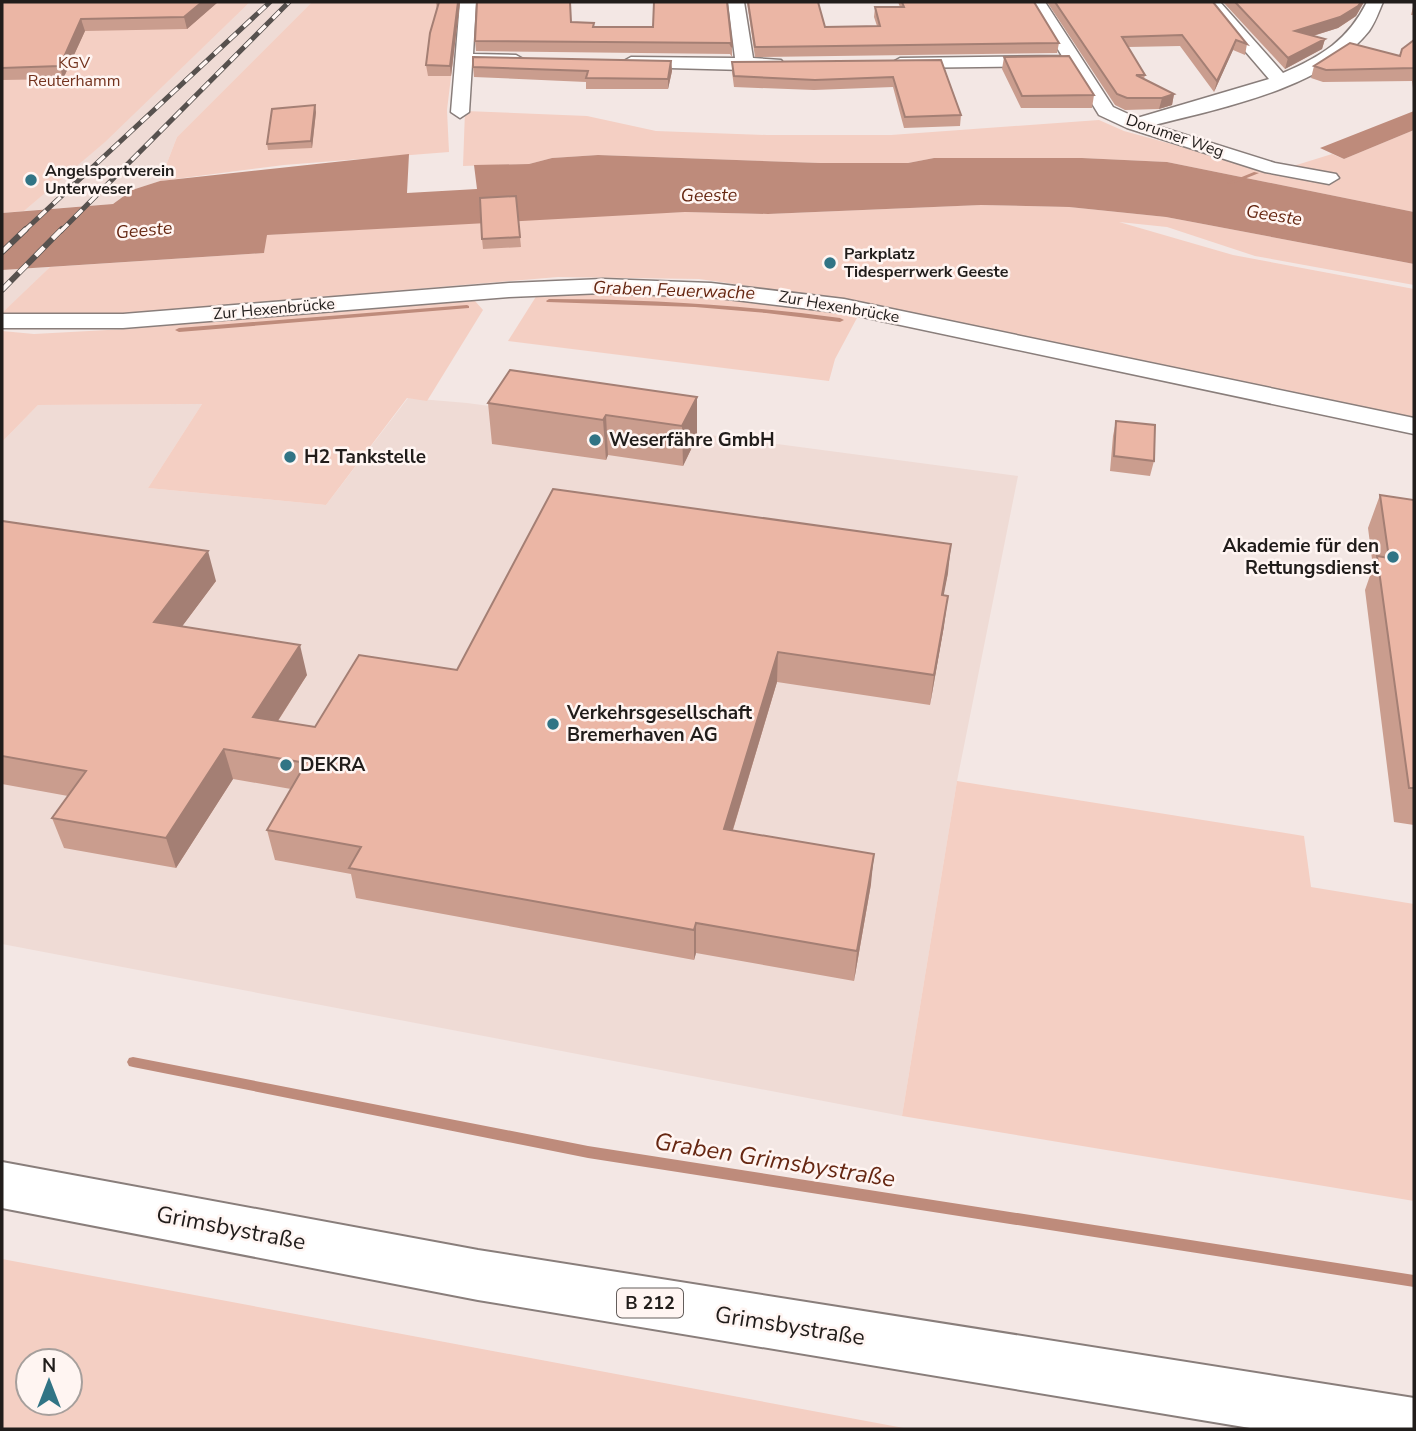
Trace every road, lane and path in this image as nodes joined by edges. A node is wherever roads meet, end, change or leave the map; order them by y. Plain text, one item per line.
1 (468, 2) edge
2 (736, 2) edge
3 (1037, 2) edge
4 (1211, 2) edge
5 (1376, 2) edge
6 (463, 59) junction
7 (530, 60) edge
8 (1074, 61) junction
9 (611, 62) edge
10 (880, 63) edge
11 (799, 64) edge
12 (745, 65) junction
13 (1281, 82) junction
14 (460, 112) dead end
15 (1134, 124) junction
16 (1329, 178) dead end
17 (2, 321) edge
18 (1414, 426) edge
19 (2, 1185) edge
20 (1414, 1427) edge

1 - 6 street
2 - 12 street
3 - 8 street, Dorumer Weg
4 - 13 street
5 - 13 street
6 - 7 street
6 - 14 street
8 - 10 street
8 - 15 street, Dorumer Weg
9 - 12 street
11 - 12 street
13 - 15 street
15 - 16 street, Dorumer Weg
17 - 18 street, Zur Hexenbrücke
19 - 20 highway, Grimsbystraße / B 212

